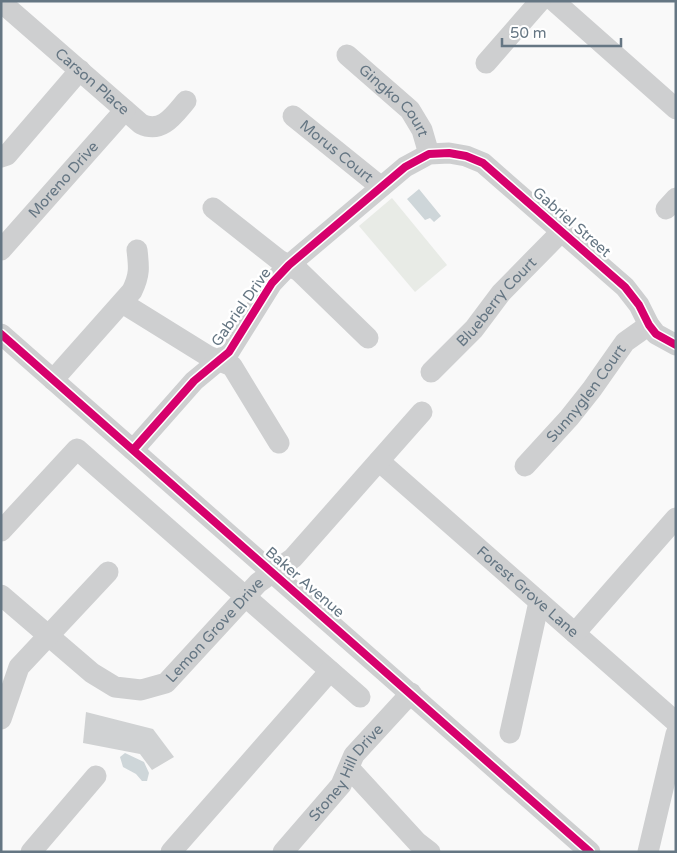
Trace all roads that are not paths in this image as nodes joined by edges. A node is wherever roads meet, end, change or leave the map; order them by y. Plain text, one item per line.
1 (540, 1) edge
2 (554, 1) edge
3 (2, 3) edge
4 (347, 55) dead end
5 (486, 63) dead end
6 (80, 70) junction
7 (186, 101) dead end
8 (676, 109) edge
9 (124, 110) junction
10 (293, 116) dead end
11 (429, 154) junction
12 (1, 157) edge
13 (381, 187) junction
14 (213, 208) dead end
15 (561, 232) junction
16 (1, 250) edge
17 (137, 250) dead end
18 (289, 265) junction
19 (129, 307) dead end
20 (649, 324) junction
21 (1, 334) edge
22 (368, 338) dead end
23 (676, 345) edge
24 (220, 361) junction
25 (431, 372) dead end
26 (53, 380) junction
27 (422, 412) dead end
28 (280, 443) dead end
29 (133, 450) junction
30 (378, 461) junction
31 (525, 466) dead end
32 (676, 518) edge
33 (1, 531) edge
34 (108, 572) dead end
35 (272, 572) junction
36 (1, 595) edge
37 (246, 597) junction
38 (539, 602) junction
39 (575, 633) junction
40 (48, 635) junction
41 (330, 671) junction
42 (410, 693) junction
43 (360, 697) dead end
44 (1, 718) edge
45 (676, 722) edge
46 (510, 732) dead end
47 (676, 734) edge
48 (349, 768) junction
49 (96, 776) dead end
50 (31, 852) edge
51 (171, 852) edge
52 (283, 852) edge
53 (430, 852) edge
54 (590, 852) edge
55 (648, 852) edge

1 - 5 street
2 - 8 street
3 - 6 street, Carson Place
4 - 11 street, Gingko Court
6 - 9 street, Carson Place
6 - 12 street
7 - 9 street, Carson Place
9 - 16 street, Moreno Drive
10 - 13 street, Morus Court
11 - 13 street, Gabriel Drive
11 - 15 street, Gabriel Street
13 - 18 street, Gabriel Drive
14 - 18 street
15 - 20 street, Gabriel Street
15 - 25 street, Blueberry Court
17 - 26 street
18 - 22 street
18 - 24 street, Gabriel Drive
19 - 24 street
20 - 23 street, Gabriel Street
20 - 31 street, Sunnyglen Court
21 - 26 street, Baker Avenue
24 - 28 street
24 - 29 street, Gabriel Drive
26 - 29 street, Baker Avenue
27 - 30 street, Lemon Grove Drive
29 - 35 street, Baker Avenue
30 - 35 street, Lemon Grove Drive
30 - 38 street, Forest Grove Lane
32 - 39 street
33 - 37 street
34 - 40 street
35 - 37 street, Lemon Grove Drive
35 - 42 street, Baker Avenue
36 - 40 street, Lemon Grove Drive
37 - 40 street, Lemon Grove Drive
37 - 41 street
38 - 39 street, Forest Grove Lane
38 - 46 street
39 - 45 street, Forest Grove Lane
40 - 44 street
41 - 43 street
41 - 51 street
42 - 48 street, Stoney Hill Drive
42 - 54 street, Baker Avenue
47 - 55 street
48 - 52 street, Stoney Hill Drive
48 - 53 street
49 - 50 street

